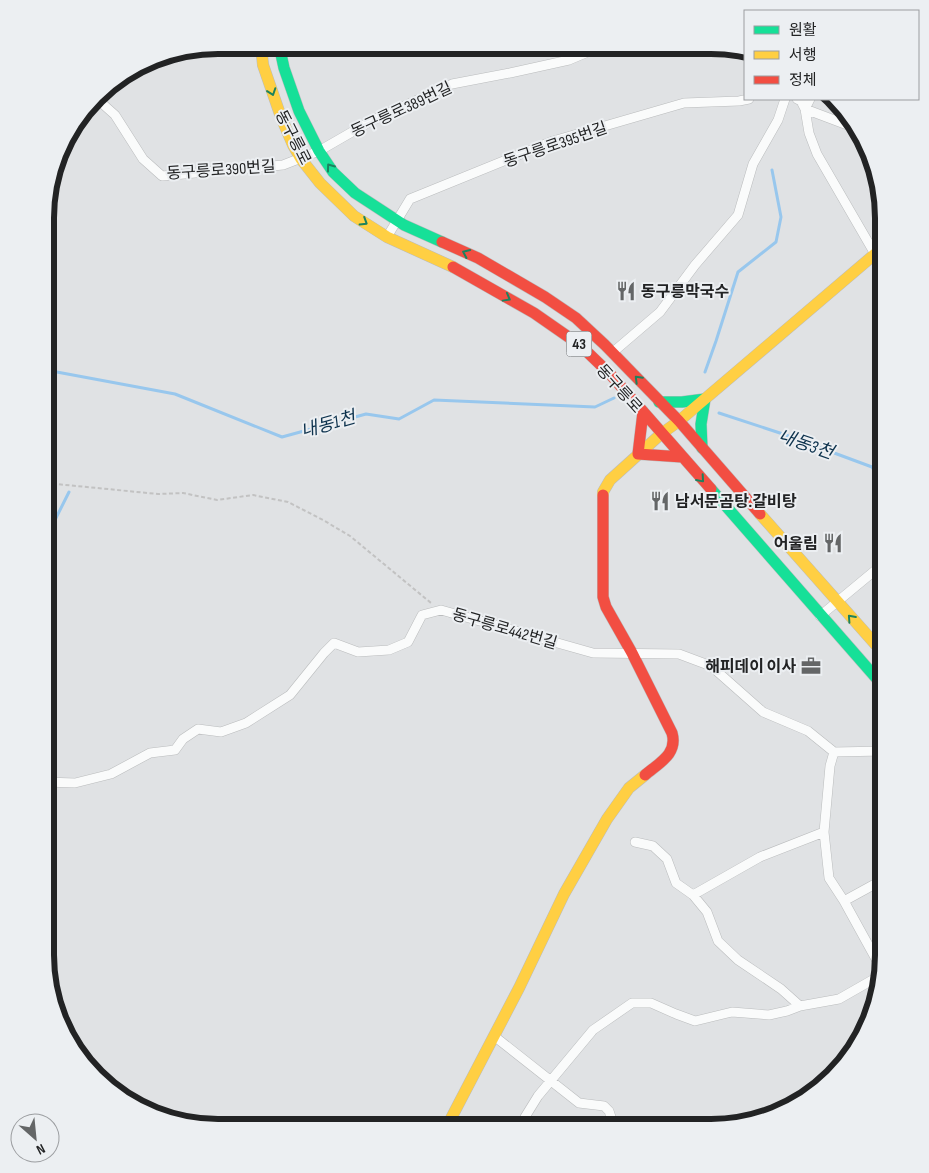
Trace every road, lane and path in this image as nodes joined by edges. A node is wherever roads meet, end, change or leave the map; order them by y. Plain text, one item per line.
1 (262, 54) edge
2 (281, 54) edge
3 (583, 54) edge
4 (744, 100) edge
5 (785, 100) edge
6 (798, 100) edge
7 (810, 100) edge
8 (102, 103) edge
9 (805, 109) junction
10 (845, 124) edge
11 (319, 151) junction
12 (301, 159) junction
13 (398, 221) junction
14 (387, 237) junction
15 (875, 246) edge
16 (875, 255) edge
17 (612, 353) junction
18 (706, 399) junction
19 (660, 402) junction
20 (643, 412) junction
21 (679, 421) junction
22 (662, 434) junction
23 (702, 448) junction
24 (638, 454) junction
25 (682, 458) junction
26 (54, 484) edge
27 (875, 570) edge
28 (837, 602) junction
29 (440, 610) junction
30 (820, 616) junction
31 (875, 644) edge
32 (632, 653) junction
33 (875, 677) edge
34 (875, 751) edge
35 (834, 752) junction
36 (54, 782) edge
37 (824, 832) junction
38 (635, 842) dead end
39 (875, 884) edge
40 (693, 895) junction
41 (844, 901) junction
42 (875, 957) edge
43 (873, 980) edge
44 (800, 1006) junction
45 (494, 1036) junction
46 (550, 1082) junction
47 (451, 1119) edge
48 (525, 1119) edge
49 (610, 1119) edge

1 -> 12 main road, 동구릉로 / 43
2 - 11 main road, 동구릉로 / 43
3 - 11 street, 동구릉로389번길
4 - 13 street, 동구릉로395번길
5 - 17 street
6 - 9 street
7 - 9 street
8 - 12 street, 동구릉로390번길
9 - 10 street
9 - 15 street
11 - 12 street, 동구릉로390번길
13 -> 11 main road, 동구릉로 / 43
12 -> 14 main road, 동구릉로 / 43
13 - 14 street, 동구릉로395번길
17 -> 13 main road, 동구릉로 / 43
14 -> 20 main road, 동구릉로 / 43
16 - 18 main road
19 -> 17 main road, 동구릉로 / 43
18 - 19 main road
18 - 21 main road
18 - 23 main road
19 - 21 main road, 동구릉로 / 43
20 - 22 main road, 동구릉로 / 43
20 - 24 main road
21 - 22 main road
21 - 23 main road, 동구릉로 / 43
22 - 24 main road
22 - 25 main road, 동구릉로 / 43
23 - 28 main road, 동구릉로 / 43
24 - 25 main road
24 - 32 main road
25 -> 30 main road, 동구릉로 / 43
26 - 29 path
27 - 28 street
28 - 30 street
31 -> 28 main road, 동구릉로 / 43
29 - 32 street, 동구릉로442번길
29 - 36 street, 동구릉로442번길
30 - 33 main road, 동구릉로 / 43
32 - 35 street, 동구릉로442번길
32 - 45 main road
34 - 35 street
35 - 37 street
37 - 40 street
37 - 41 street
38 - 40 street
39 - 41 street
40 - 44 street
41 - 42 street
43 - 44 street
44 - 46 street
45 - 46 street
45 - 47 main road
46 - 48 street
46 - 49 street

